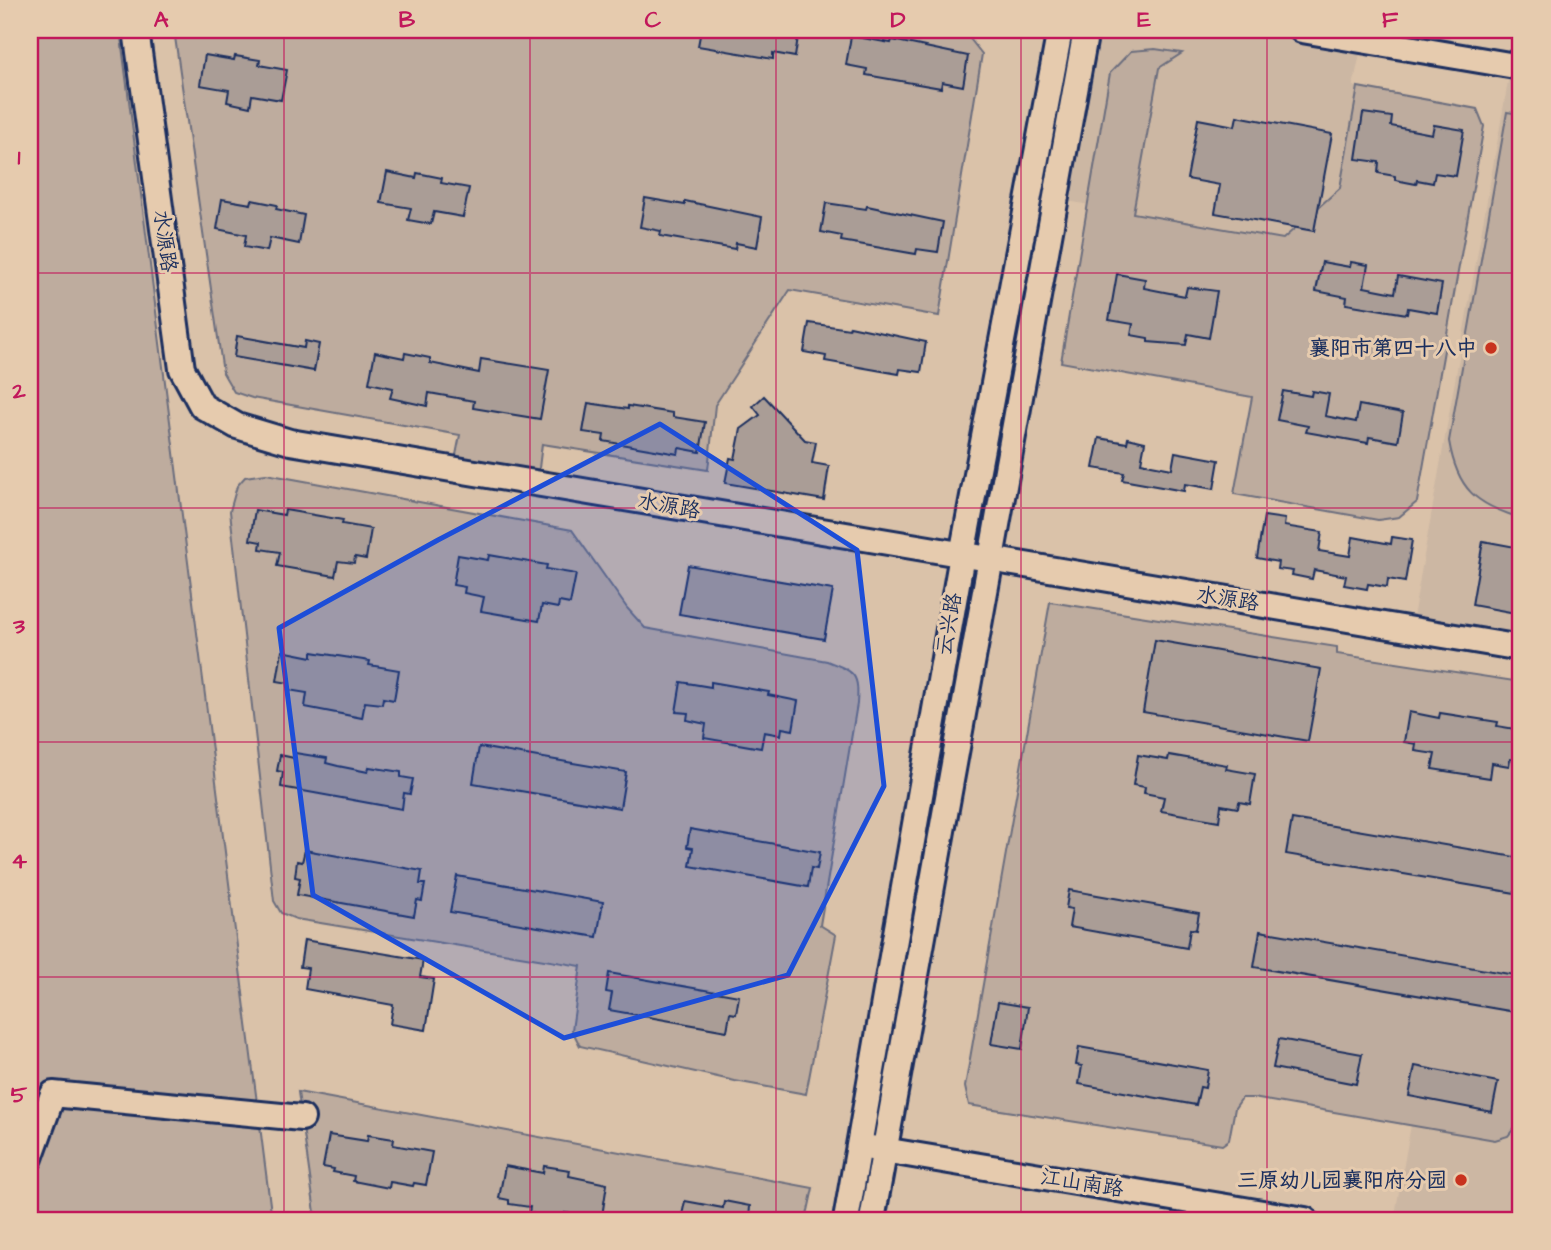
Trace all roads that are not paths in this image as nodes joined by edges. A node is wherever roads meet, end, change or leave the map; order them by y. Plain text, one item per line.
1 (136, 30) edge
2 (1060, 30) edge
3 (1086, 30) edge
4 (1302, 30) edge
5 (1521, 66) edge
6 (962, 555) junction
7 (990, 560) junction
8 (1521, 648) edge
9 (302, 1118) dead end
10 (859, 1146) junction
11 (884, 1150) junction
12 (30, 1158) edge
13 (846, 1220) edge
14 (872, 1220) edge
15 (1305, 1220) edge

1 - 6 street, 水源路
2 - 6 street, 云兴路
3 - 7 street, 云兴路
4 - 5 street
6 - 7 street, 水源路
6 - 10 street, 云兴路
7 - 8 street, 水源路
7 - 11 street, 云兴路
9 - 12 street
10 - 11 street, 江山南路
10 - 13 street, 云兴路
11 - 14 street, 云兴路
11 - 15 street, 江山南路

